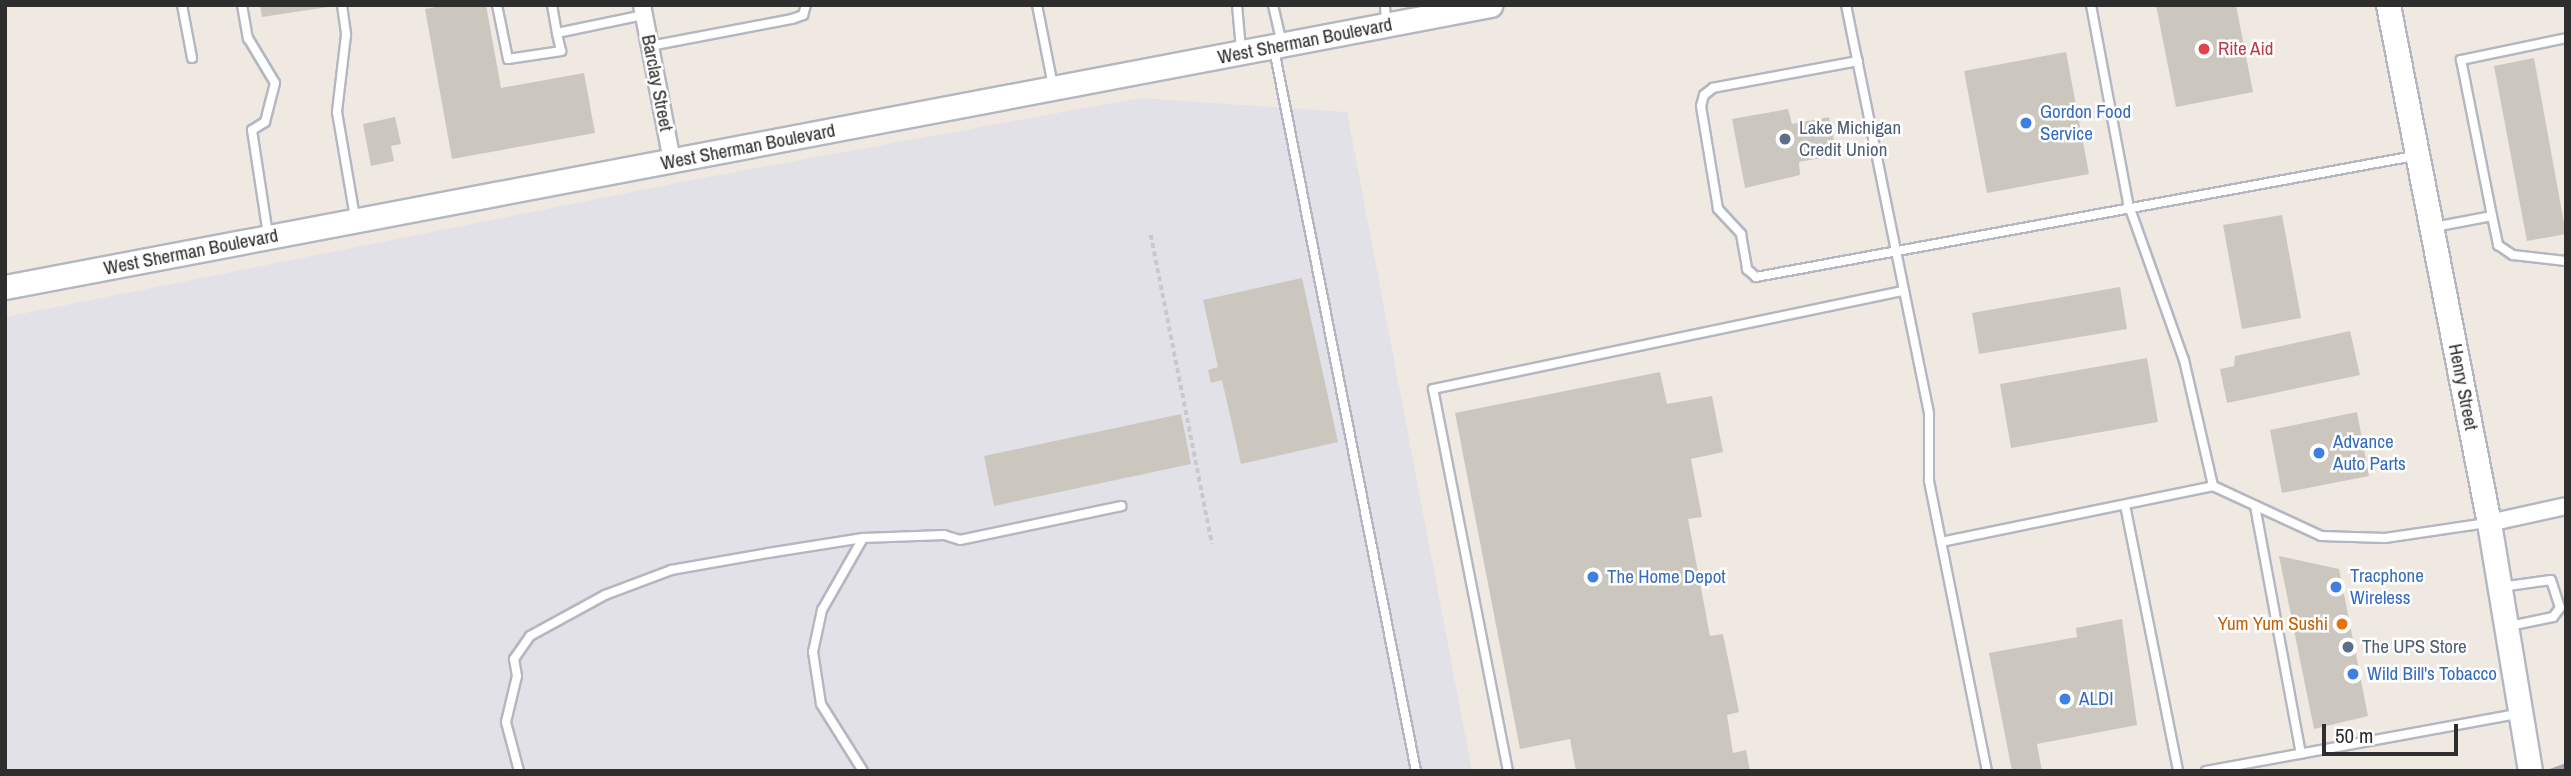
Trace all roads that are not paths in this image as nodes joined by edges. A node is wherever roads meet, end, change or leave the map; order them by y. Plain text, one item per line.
1 (182, 5) edge
2 (242, 5) edge
3 (342, 5) edge
4 (497, 5) edge
5 (552, 5) edge
6 (806, 5) edge
7 (1037, 5) edge
8 (1237, 5) edge
9 (1273, 5) edge
10 (1490, 5) edge
11 (1846, 5) edge
12 (2091, 5) edge
13 (2388, 5) edge
14 (643, 10) edge
15 (1440, 10) edge
16 (1385, 15) edge
17 (557, 33) junction
18 (2566, 38) edge
19 (650, 46) junction
20 (1278, 46) junction
21 (1241, 53) junction
22 (192, 58) dead end
23 (1858, 61) junction
24 (1054, 89) junction
25 (2417, 156) junction
26 (672, 162) junction
27 (2131, 210) junction
28 (2492, 216) junction
29 (355, 221) junction
30 (2431, 228) junction
31 (268, 237) junction
32 (1896, 253) junction
33 (2566, 261) edge
34 (5, 287) edge
35 (1904, 291) junction
36 (2213, 486) junction
37 (2125, 505) junction
38 (1121, 506) dead end
39 (2255, 506) junction
40 (2566, 506) edge
41 (2489, 523) junction
42 (863, 538) junction
43 (1941, 542) junction
44 (2500, 587) junction
45 (2506, 627) junction
46 (2521, 713) junction
47 (2301, 754) junction
48 (519, 771) edge
49 (863, 771) edge
50 (1416, 771) edge
51 (1508, 771) edge
52 (1987, 771) edge
53 (2178, 771) edge
54 (2206, 771) edge
55 (2530, 771) edge

1 - 22 lane
2 - 31 lane
3 - 29 lane
4 - 17 lane
5 - 17 lane
6 - 19 lane
7 - 24 lane
8 - 21 lane
9 - 20 lane
10 - 15 main road, West Sherman Boulevard
11 - 23 lane
12 - 27 lane
13 - 25 main road, Henry Street
14 - 17 lane
14 - 19 street, Barclay Street
15 - 16 main road, West Sherman Boulevard
16 - 20 main road, West Sherman Boulevard
18 - 28 lane
19 - 26 street, Barclay Street
20 - 21 main road, West Sherman Boulevard
20 - 50 lane
21 - 24 main road, West Sherman Boulevard
23 - 32 lane
23 - 32 lane
24 - 26 main road, West Sherman Boulevard
25 - 27 lane
25 - 30 main road, Henry Street
26 - 29 main road, West Sherman Boulevard
27 - 32 lane
27 - 36 lane
28 - 30 lane
28 - 33 lane
29 - 31 main road, West Sherman Boulevard
30 - 41 main road, Henry Street
31 - 34 main road, West Sherman Boulevard
32 - 35 lane
35 - 43 lane
35 - 51 lane
36 - 37 lane
36 - 39 lane
37 - 43 lane
37 - 53 lane
38 - 42 lane
39 - 41 lane
39 - 47 lane
40 - 41 street
41 - 44 main road, Henry Street
42 - 48 lane
42 - 49 lane
43 - 52 lane
44 - 45 main road, Henry Street
44 - 45 lane
45 - 46 main road, Henry Street
46 - 47 lane
46 - 55 main road, Henry Street
47 - 54 lane

